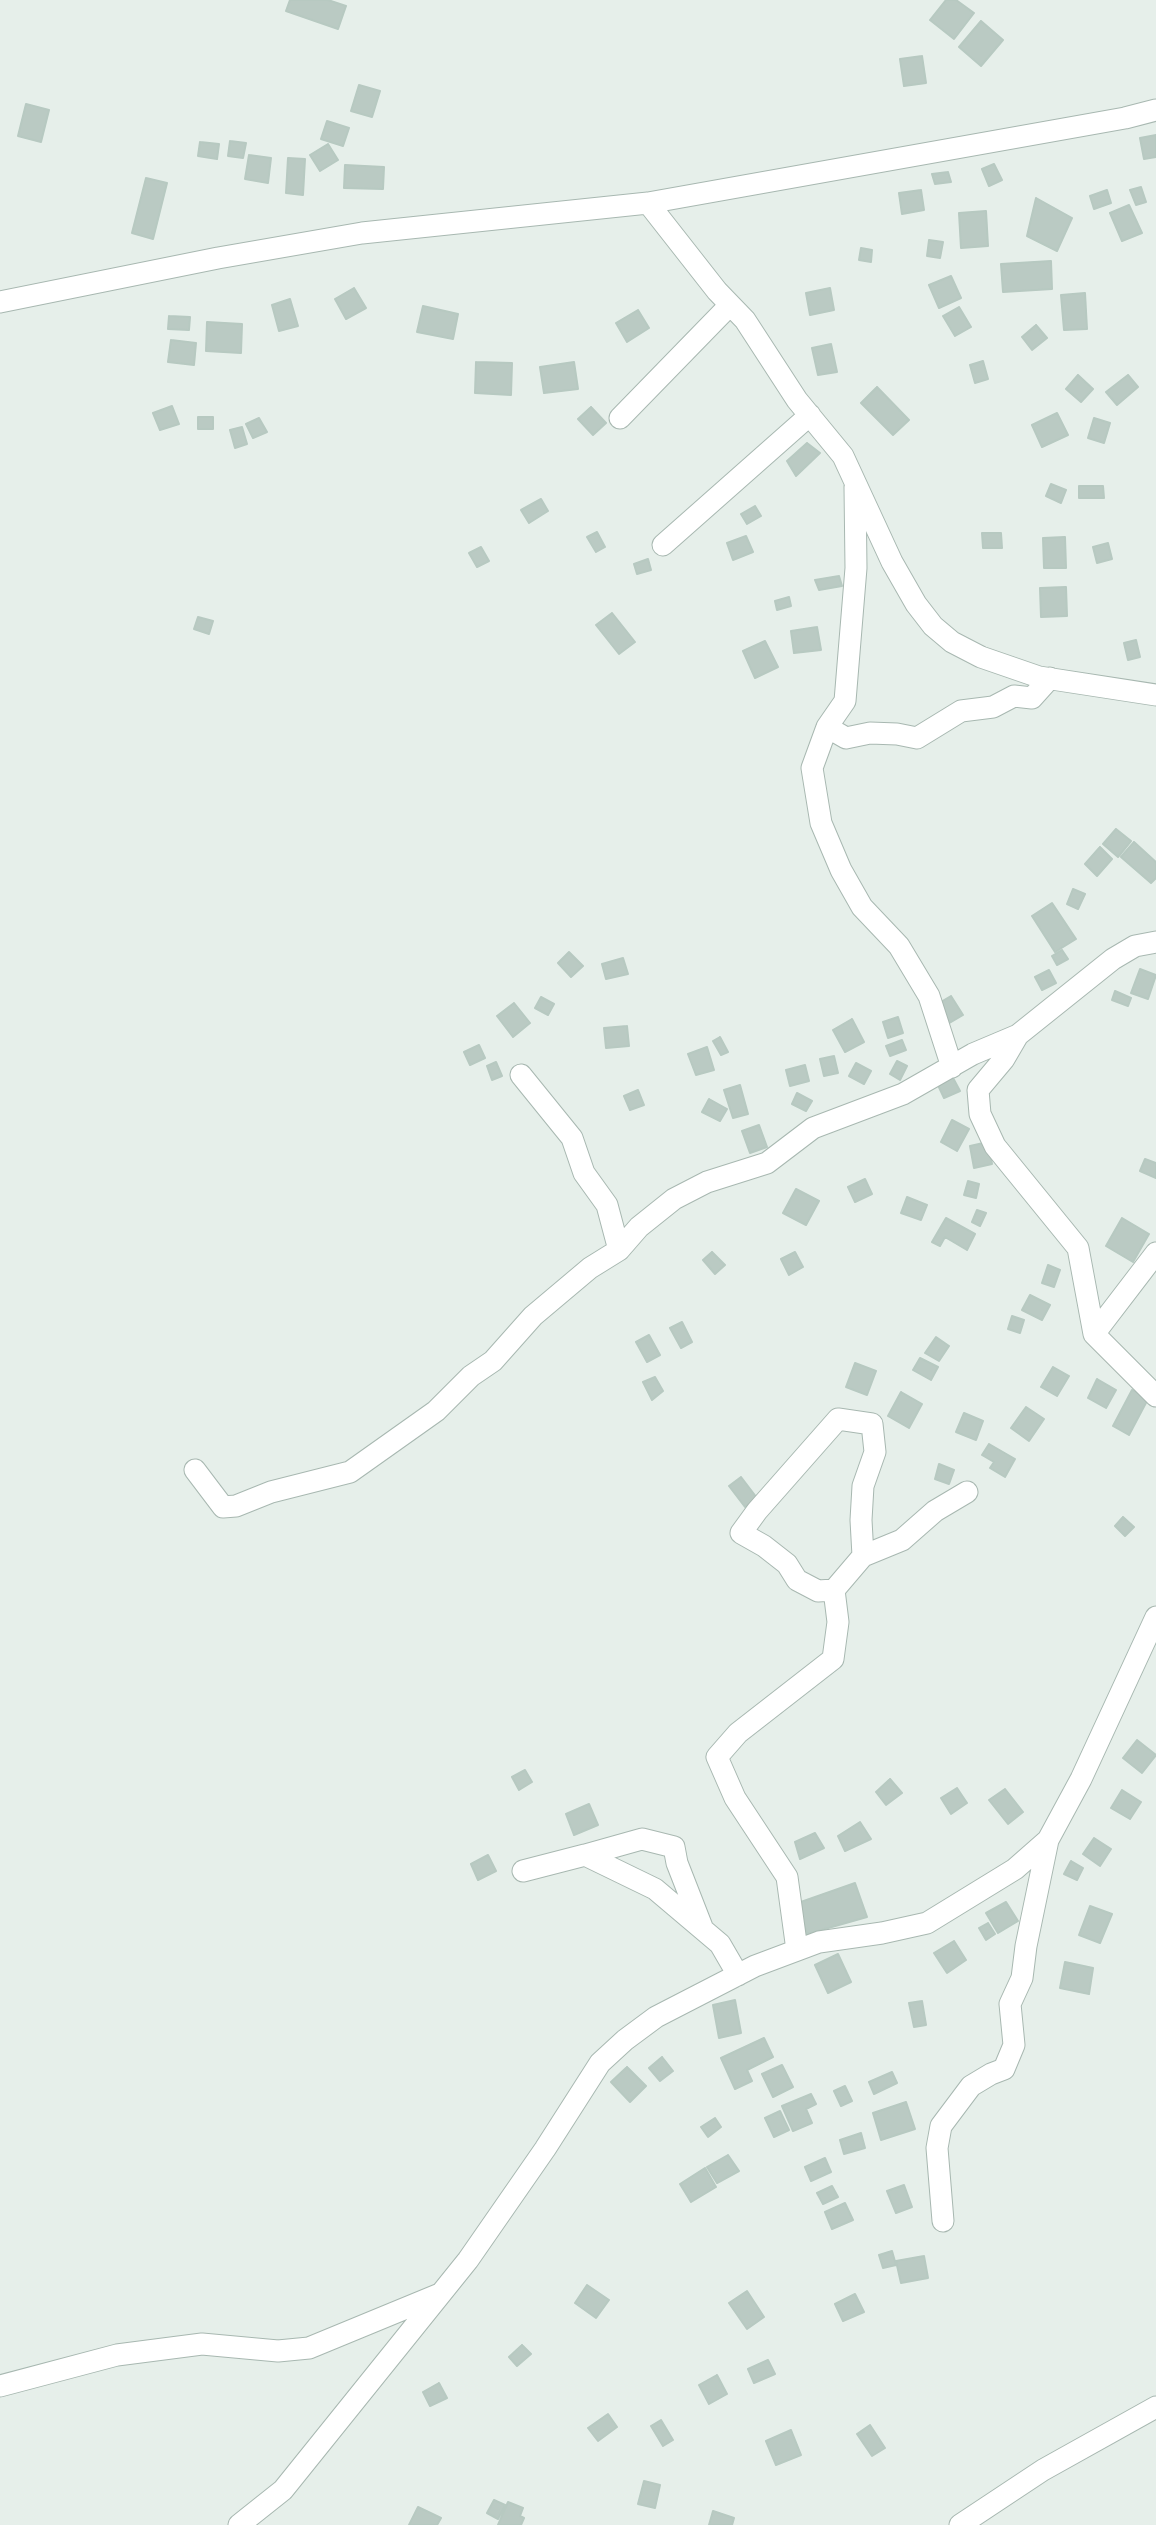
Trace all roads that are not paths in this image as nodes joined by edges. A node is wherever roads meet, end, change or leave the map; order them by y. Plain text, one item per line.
1 (1156, 110) edge
2 (648, 203) junction
3 (0, 302) edge
4 (730, 305) junction
5 (810, 415) junction
6 (620, 418) dead end
7 (855, 481) junction
8 (663, 545) dead end
9 (1050, 678) junction
10 (1156, 695) edge
11 (827, 727) junction
12 (1156, 943) edge
13 (1018, 1035) junction
14 (952, 1067) junction
15 (521, 1075) dead end
16 (619, 1250) junction
17 (1156, 1253) edge
18 (1094, 1334) junction
19 (1156, 1396) edge
20 (195, 1470) dead end
21 (967, 1492) dead end
22 (863, 1556) junction
23 (834, 1590) junction
24 (1156, 1617) edge
25 (1048, 1840) junction
26 (584, 1855) junction
27 (523, 1871) dead end
28 (703, 1929) junction
29 (797, 1950) junction
30 (738, 1975) junction
31 (943, 2221) dead end
32 (442, 2293) junction
33 (0, 2386) edge
34 (1156, 2407) edge
35 (239, 2525) edge
36 (960, 2525) edge

1 - 2 street
2 - 3 street
2 - 4 street
4 - 5 street
4 - 6 street
5 - 7 street
5 - 8 street
7 - 9 street
7 - 11 street
9 - 10 street
9 - 11 street
11 - 14 street
12 - 13 street
13 - 14 street
13 - 18 street
14 - 16 street
15 - 16 street
16 - 20 street
17 - 18 street
18 - 19 street
21 - 22 street
22 - 23 street
22 - 23 street
23 - 29 street
24 - 25 street
25 - 29 street
25 - 31 street
26 - 27 street
26 - 28 street
26 - 28 street
28 - 30 street
29 - 30 street
30 - 32 street
32 - 33 street
32 - 35 street
34 - 36 street

